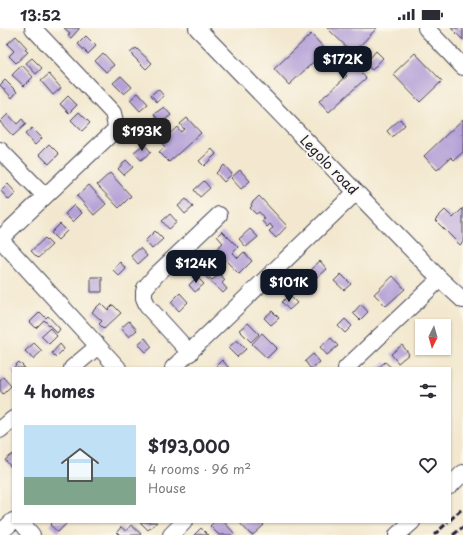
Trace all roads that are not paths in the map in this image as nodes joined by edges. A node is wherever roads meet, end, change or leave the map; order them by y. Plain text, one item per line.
1 (33, 28) edge
2 (197, 28) edge
3 (426, 28) edge
4 (463, 67) edge
5 (0, 150) edge
6 (356, 192) junction
7 (45, 196) junction
8 (220, 215) dead end
9 (440, 278) junction
10 (463, 300) edge
11 (98, 346) junction
12 (190, 353) junction
13 (73, 367) edge
14 (117, 367) edge
15 (174, 367) edge
16 (347, 367) edge
17 (12, 420) edge
18 (0, 430) edge
19 (463, 473) edge
20 (451, 485) edge
21 (12, 522) edge
22 (22, 523) edge
23 (183, 523) edge
24 (411, 523) edge
25 (0, 533) edge
26 (32, 535) edge
27 (171, 535) edge
28 (397, 535) edge

1 - 7 street
2 - 6 street, Legolo road
3 - 4 street
5 - 7 street
6 - 9 street, Legolo road
6 - 12 street
7 - 11 street
8 - 12 street
9 - 10 street, Legolo road
9 - 16 street
11 - 13 street
11 - 14 street
12 - 15 street
17 - 18 street
19 - 20 street
21 - 25 street
22 - 26 street
23 - 27 street
24 - 28 street

